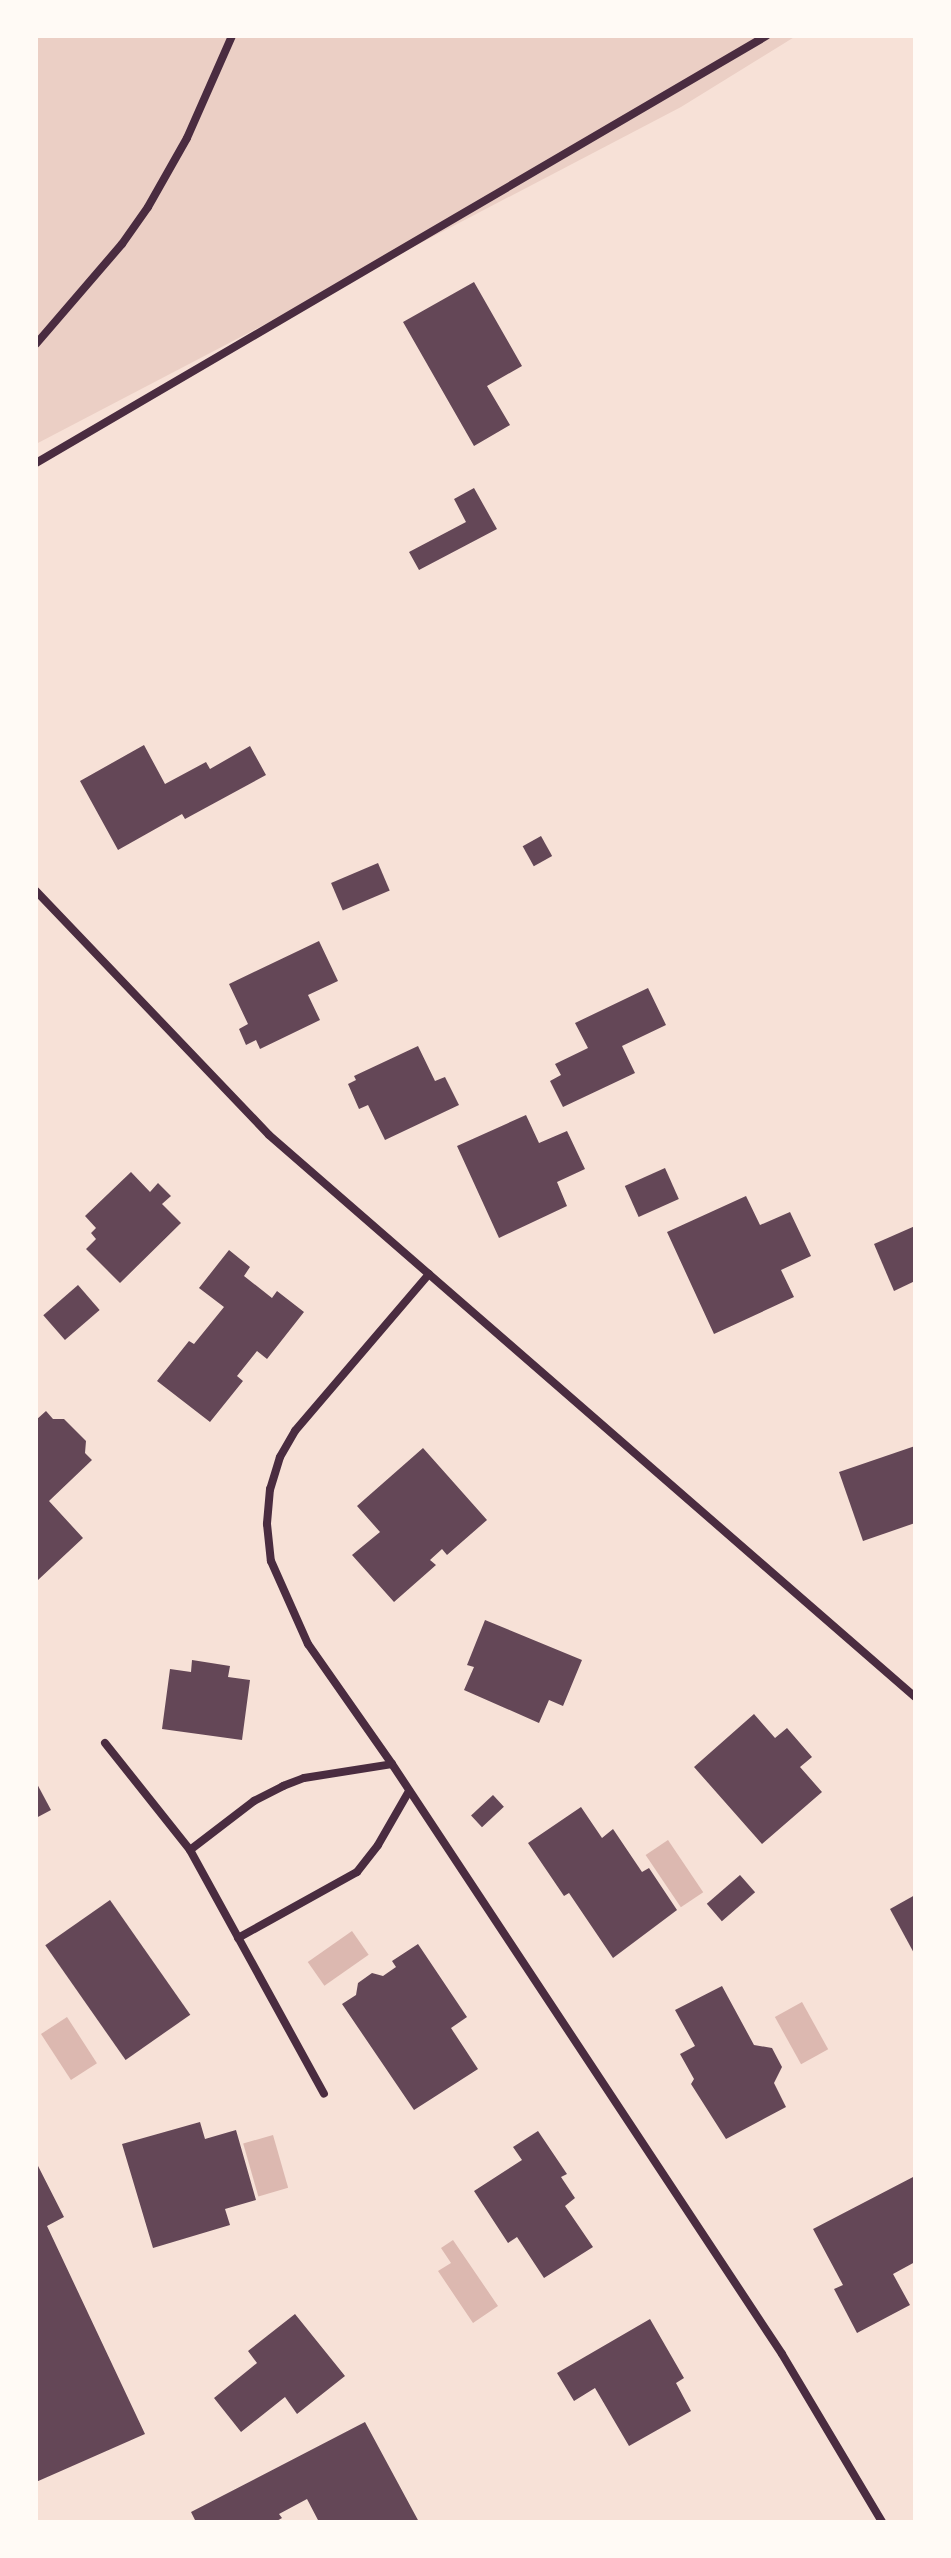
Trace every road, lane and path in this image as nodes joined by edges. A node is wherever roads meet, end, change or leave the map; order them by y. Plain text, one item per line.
1 (232, 36) edge
2 (766, 36) edge
3 (36, 344) edge
4 (36, 463) edge
5 (36, 891) edge
6 (429, 1274) junction
7 (915, 1697) edge
8 (105, 1743) dead end
9 (392, 1764) junction
10 (409, 1791) junction
11 (190, 1850) junction
12 (238, 1938) junction
13 (324, 2094) dead end
14 (882, 2522) edge

1 - 3 street
2 - 4 street
5 - 6 street
6 - 7 street
6 - 9 street
8 - 11 street
9 - 10 street
9 - 11 street
10 - 12 street
10 - 14 street
11 - 12 street
12 - 13 street

